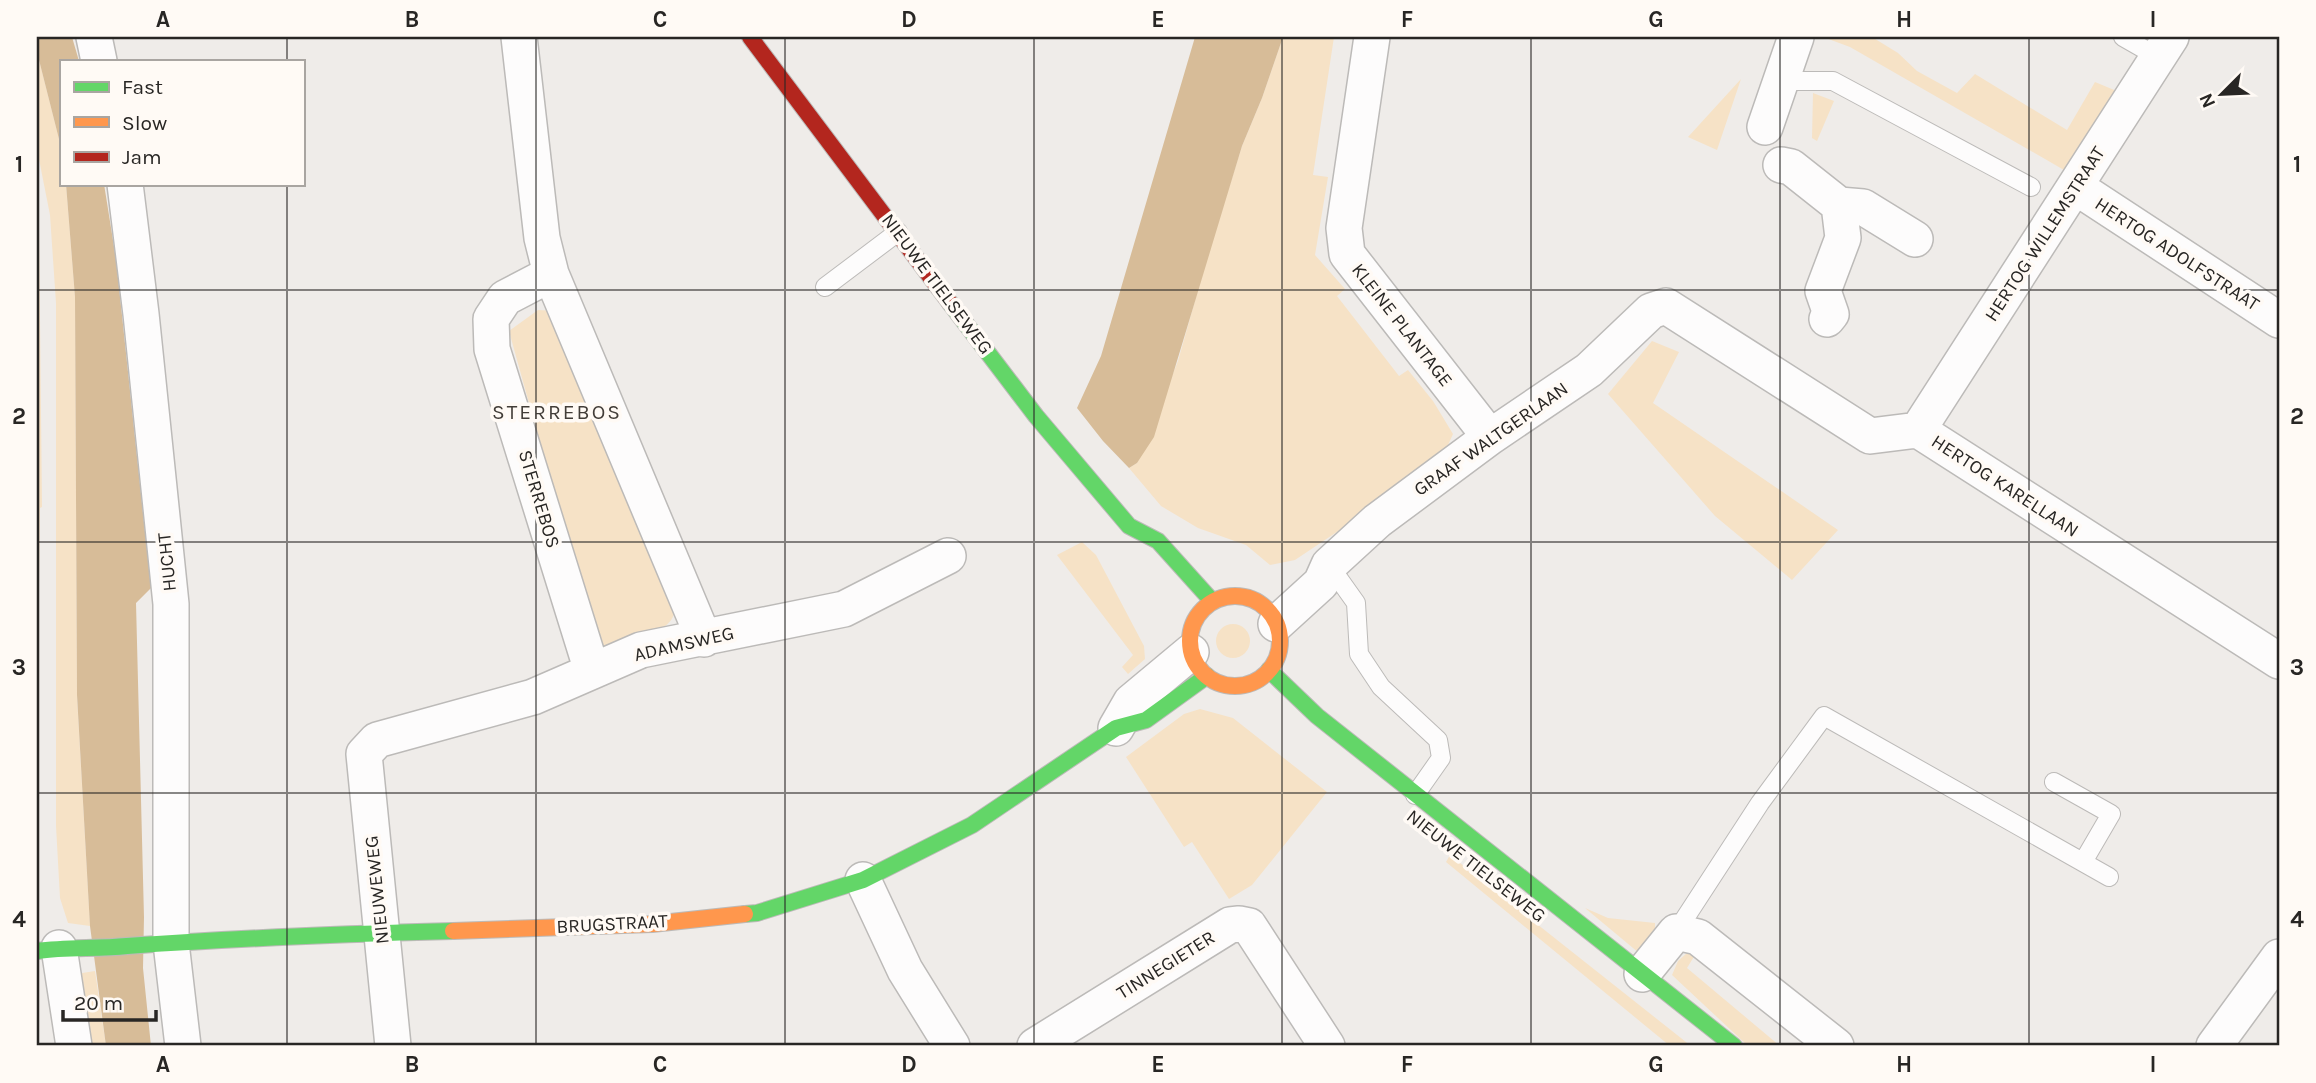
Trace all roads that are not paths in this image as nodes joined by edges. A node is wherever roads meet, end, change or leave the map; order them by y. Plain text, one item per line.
1 (94, 37) edge
2 (519, 37) edge
3 (750, 37) edge
4 (1372, 37) edge
5 (1796, 37) edge
6 (2123, 37) edge
7 (2165, 47) edge
8 (99, 60) edge
9 (1781, 81) junction
10 (1765, 127) dead end
11 (1781, 165) dead end
12 (125, 186) edge
13 (2031, 187) dead end
14 (2076, 187) junction
15 (1839, 205) junction
16 (898, 232) junction
17 (1915, 239) dead end
18 (551, 274) junction
19 (825, 287) dead end
20 (1651, 311) joint
21 (1827, 319) dead end
22 (2279, 320) edge
23 (1918, 430) junction
24 (1490, 437) junction
25 (1129, 526) junction
26 (1138, 545) dead end
27 (948, 556) dead end
28 (1329, 565) junction
29 (1212, 601) junction
30 (1184, 604) dead end
31 (1269, 615) junction
32 (1196, 617) junction
33 (704, 639) junction
34 (2279, 661) edge
35 (1199, 664) junction
36 (1269, 670) junction
37 (592, 671) junction
38 (1116, 728) joint
39 (377, 740) joint
40 (2054, 782) dead end
41 (1415, 795) junction
42 (2083, 862) junction
43 (2109, 877) dead end
44 (863, 880) junction
45 (1676, 932) junction
46 (381, 933) junction
47 (162, 943) junction
48 (62, 949) edge
49 (2279, 957) edge
50 (1642, 974) junction
51 (74, 1046) edge
52 (183, 1046) edge
53 (393, 1046) edge
54 (952, 1046) edge
55 (1035, 1046) edge
56 (1327, 1046) edge
57 (1734, 1046) edge
58 (1836, 1046) edge
59 (2214, 1046) edge

1 - 8 street
2 - 18 street
3 - 16 main road, NIEUWE TIELSEWEG
4 - 24 street, KLEINE PLANTAGE
5 - 9 street
6 - 7 lane
7 - 14 street, HERTOG WILLEMSTRAAT
9 - 10 street
9 - 13 lane
11 - 15 street
12 - 47 street, HUCHT
14 - 22 street, HERTOG ADOLFSTRAAT
14 - 23 street, HERTOG WILLEMSTRAAT
15 - 17 street
15 - 21 street
16 - 19 lane
16 - 25 main road, NIEUWE TIELSEWEG
18 - 33 street
18 - 37 street, STERREBOS
20 - 23 street, HERTOG KARELLAAN
20 - 24 street, GRAAF WALTGERLAAN
23 - 34 street, HERTOG KARELLAAN
24 - 28 street, GRAAF WALTGERLAAN
25 - 26 main road, NIEUWE TIELSEWEG
25 - 29 main road, NIEUWE TIELSEWEG
27 - 33 street, ADAMSWEG
28 - 31 street, GRAAF WALTGERLAAN
28 - 41 lane
29 - 31 main road
29 - 32 main road
30 - 32 main road
31 - 36 main road
32 - 35 main road
33 - 37 street, ADAMSWEG
35 - 36 main road
35 - 38 street, BRUGSTRAAT
36 - 41 main road, NIEUWE TIELSEWEG
37 - 39 street, ADAMSWEG
38 - 44 main road, BRUGSTRAAT
39 - 46 street, NIEUWEWEG
40 - 42 lane
41 - 50 main road, NIEUWE TIELSEWEG
42 - 43 lane
42 - 45 lane
44 - 46 main road, BRUGSTRAAT
44 - 54 street
45 - 50 street
45 - 58 street
46 - 47 main road, BRUGSTRAAT
46 - 53 street, NIEUWEWEG
47 - 48 main road, BRUGSTRAAT
47 - 52 street, HUCHT
48 - 51 street
49 - 59 street
50 - 57 main road, NIEUWE TIELSEWEG
55 - 56 street, TINNEGIETER

